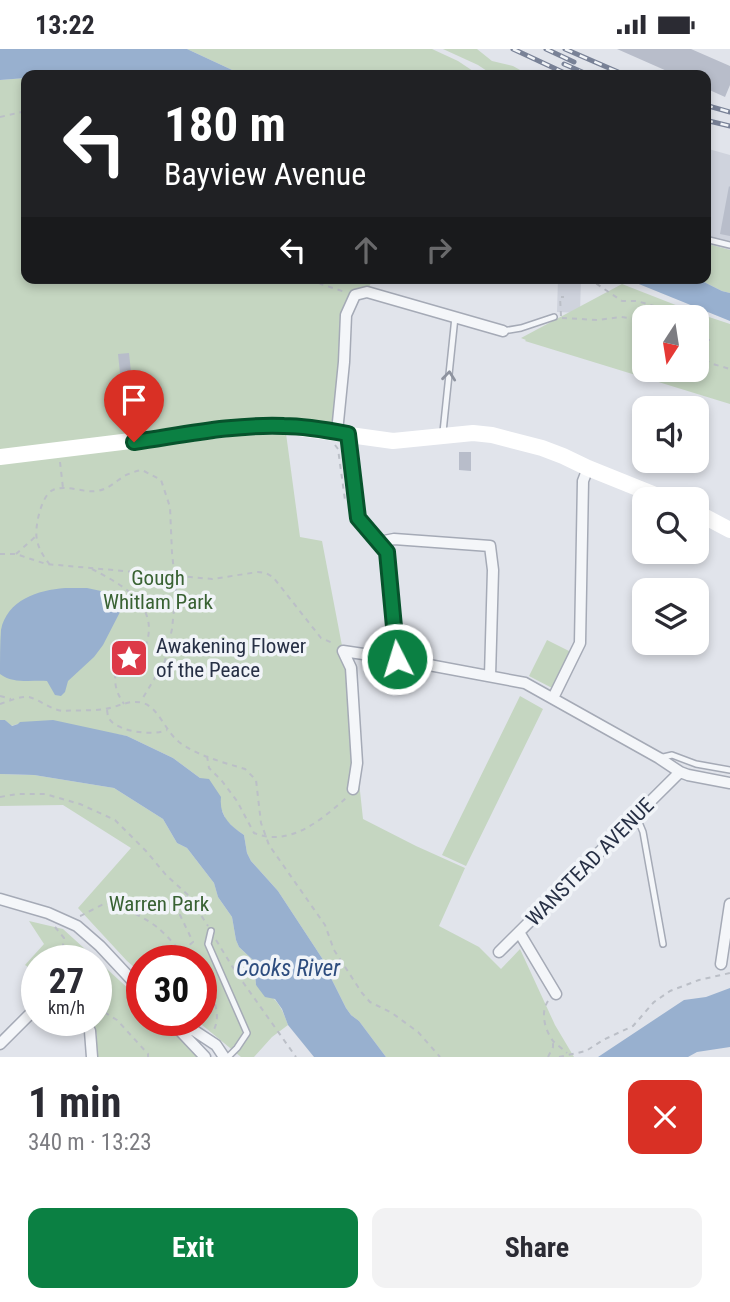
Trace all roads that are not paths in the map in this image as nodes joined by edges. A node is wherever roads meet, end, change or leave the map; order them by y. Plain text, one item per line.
1 (711, 240) edge
2 (730, 245) edge
3 (455, 317) junction
4 (554, 317) road end
5 (503, 331) joint
6 (442, 435) junction
7 (340, 437) junction
8 (0, 457) edge
9 (588, 468) junction
10 (635, 487) edge
11 (709, 519) edge
12 (730, 530) edge
13 (379, 542) junction
14 (397, 659) junction
15 (490, 676) junction
16 (553, 698) junction
17 (659, 758) junction
18 (730, 770) edge
19 (680, 772) junction
20 (730, 783) edge
21 (353, 789) road end
22 (636, 815) junction
23 (0, 899) edge
24 (730, 904) edge
25 (211, 931) road end
26 (519, 932) junction
27 (663, 944) dead end
28 (499, 952) dead end
29 (721, 964) dead end
30 (126, 974) edge
31 (556, 994) road end
32 (21, 1023) edge
33 (90, 1036) edge
34 (184, 1036) edge
35 (204, 1037) joint
36 (0, 1044) edge
37 (193, 1046) junction
38 (92, 1057) edge
39 (205, 1057) edge
40 (226, 1057) edge

1 - 2 lane
3 - 5 street
6 -> 3 lane
3 - 7 street
4 - 5 lane
6 - 7 main road
6 - 9 main road
7 - 8 main road
7 - 13 street
9 - 10 main road
9 - 16 street
11 - 12 main road
13 - 14 street
13 - 15 street
14 - 15 street
14 - 21 street
15 - 16 street
16 - 17 street
17 - 18 lane
17 - 19 street
19 - 20 street
19 - 22 street, WANSTEAD AVENUE
22 - 26 street, WANSTEAD AVENUE
22 - 27 lane
23 - 30 street
24 - 29 street
25 - 40 lane
26 - 28 street, WANSTEAD AVENUE
26 - 31 street
32 - 36 street
33 - 38 street
34 - 37 street
35 - 37 street
35 - 40 street
37 - 39 street

